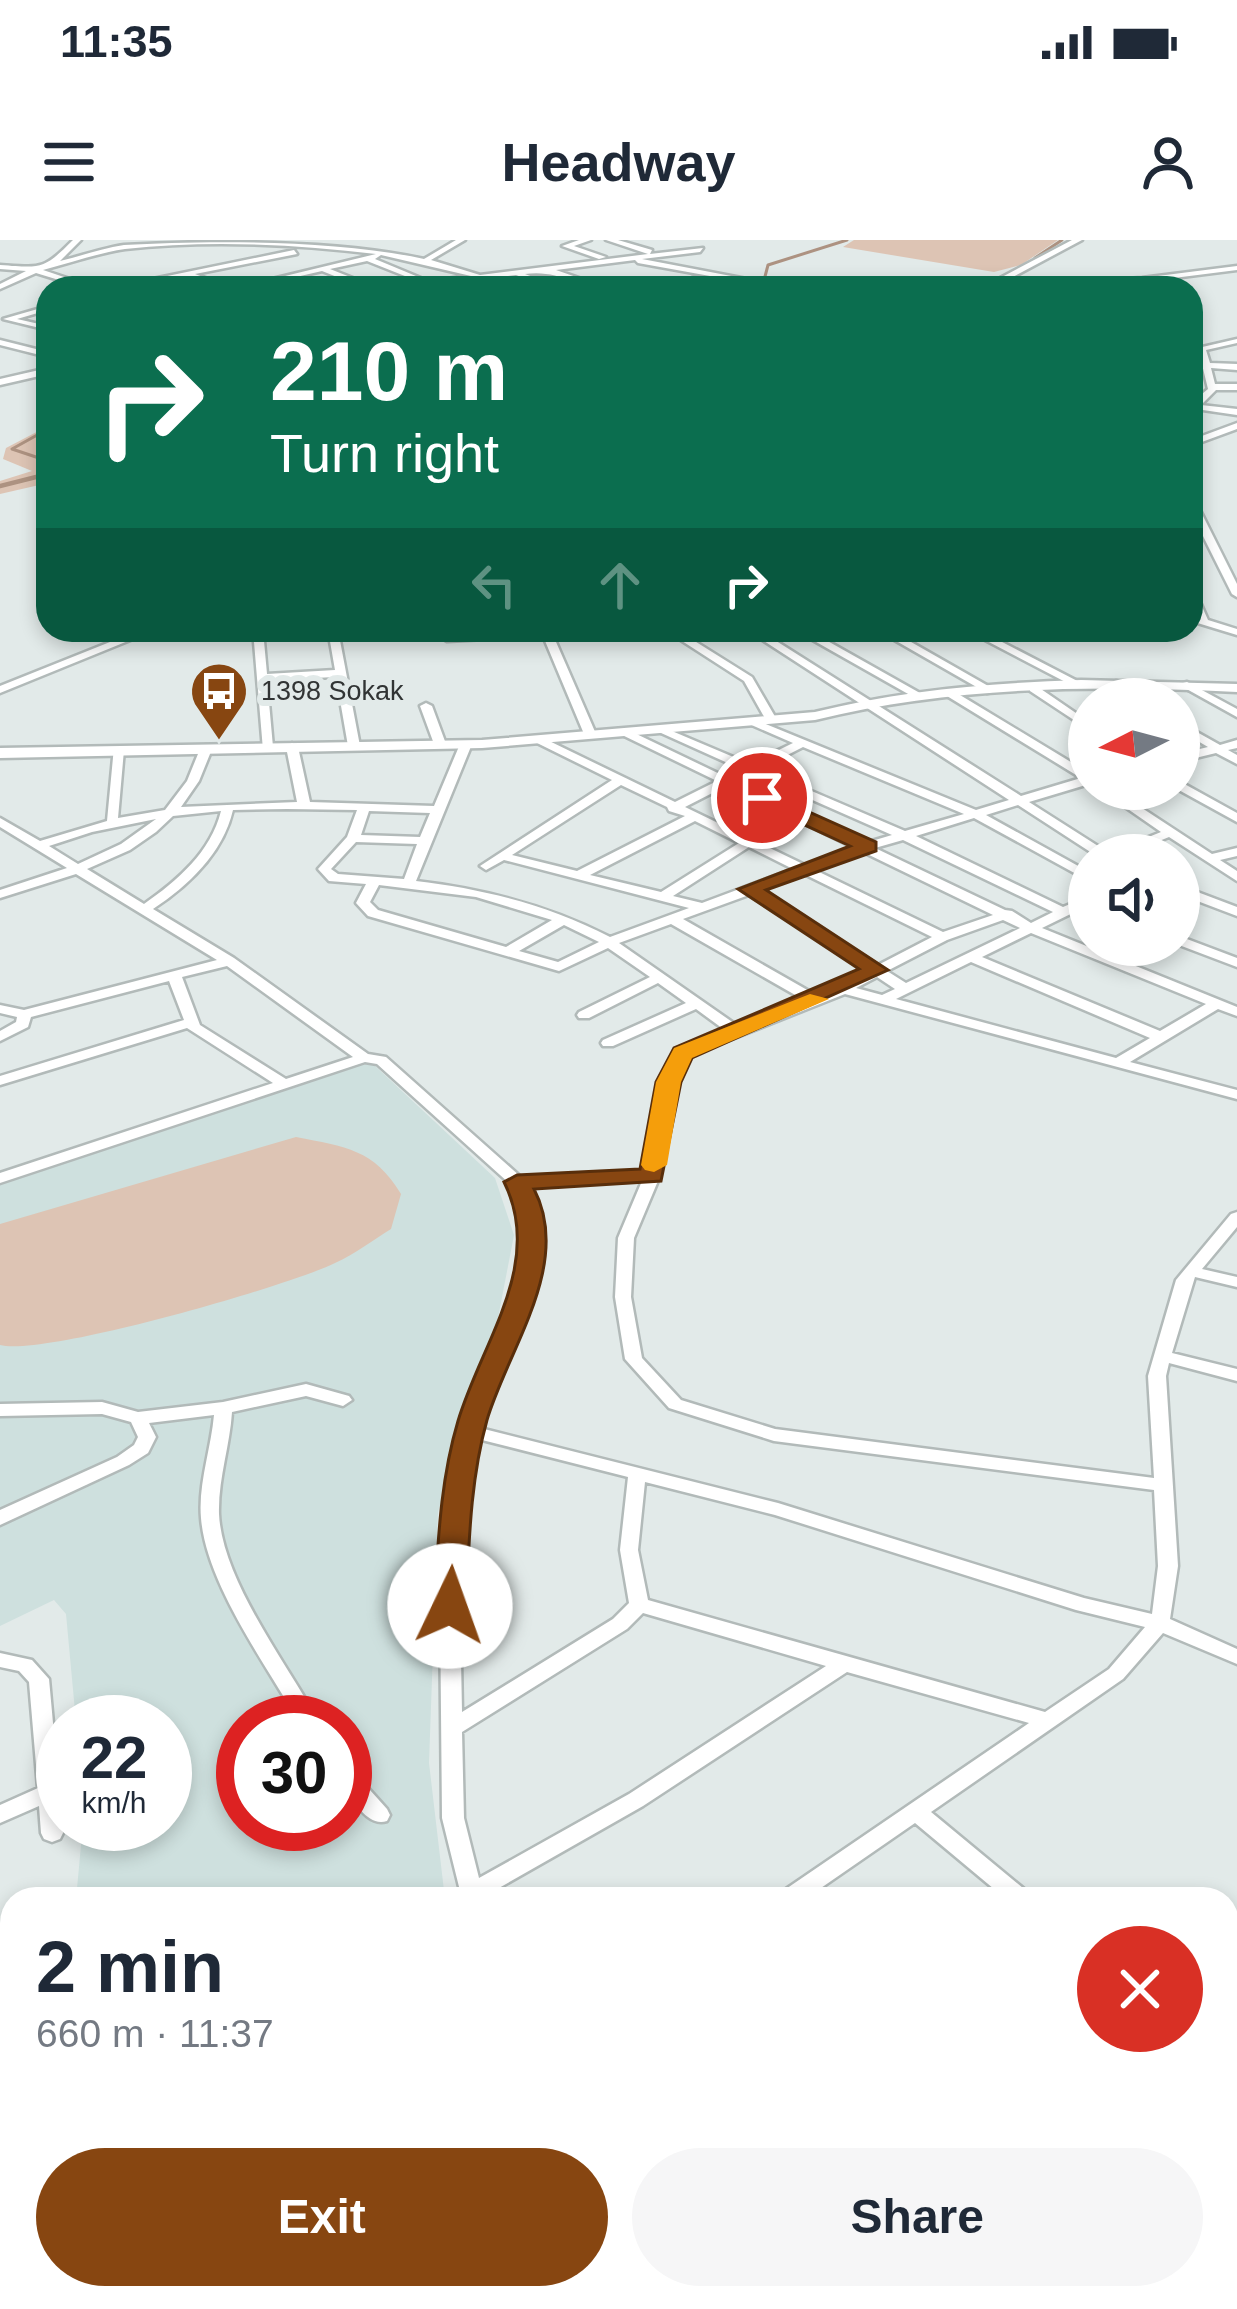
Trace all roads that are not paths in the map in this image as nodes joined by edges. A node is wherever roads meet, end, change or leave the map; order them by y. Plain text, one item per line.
1 (76, 240) edge
2 (461, 240) edge
3 (587, 240) edge
4 (610, 240) edge
5 (663, 240) edge
6 (1078, 240) edge
7 (206, 241) edge
8 (251, 241) edge
9 (163, 242) edge
10 (125, 244) edge
11 (324, 246) junction
12 (388, 253) junction
13 (278, 255) junction
14 (659, 255) junction
15 (369, 259) junction
16 (428, 259) junction
17 (626, 259) junction
18 (613, 260) junction
19 (227, 266) junction
20 (0, 267) edge
21 (50, 267) junction
22 (542, 268) junction
23 (1237, 268) edge
24 (321, 269) junction
25 (35, 270) junction
26 (513, 272) junction
27 (186, 273) junction
28 (54, 276) edge
29 (171, 276) edge
30 (194, 276) edge
31 (258, 276) edge
32 (289, 276) edge
33 (347, 276) edge
34 (412, 276) edge
35 (474, 276) edge
36 (484, 276) edge
37 (524, 276) edge
38 (567, 276) edge
39 (707, 276) edge
40 (1001, 276) edge
41 (1139, 276) edge
42 (0, 287) edge
43 (0, 309) edge
44 (36, 309) edge
45 (22, 311) junction
46 (36, 325) edge
47 (1237, 328) edge
48 (1231, 340) edge
49 (0, 342) edge
50 (36, 343) edge
51 (26, 347) junction
52 (1203, 348) edge
53 (1237, 350) edge
54 (36, 351) edge
55 (1203, 352) edge
56 (1203, 363) edge
57 (1206, 363) junction
58 (1237, 367) edge
59 (36, 374) edge
60 (0, 382) edge
61 (1203, 382) edge
62 (1210, 384) junction
63 (1237, 387) edge
64 (1203, 393) edge
65 (1203, 406) edge
66 (1237, 412) edge
67 (1237, 426) edge
68 (1203, 438) edge
69 (1203, 532) edge
70 (1203, 544) edge
71 (1212, 544) junction
72 (1237, 594) edge
73 (1203, 622) edge
74 (1237, 632) edge
75 (121, 642) edge
76 (261, 642) edge
77 (336, 642) edge
78 (551, 642) edge
79 (689, 642) edge
80 (772, 642) edge
81 (822, 642) edge
82 (904, 642) edge
83 (995, 642) edge
84 (342, 673) junction
85 (265, 677) junction
86 (1068, 679) edge
87 (1200, 686) edge
88 (1068, 687) edge
89 (1034, 688) junction
90 (1237, 688) edge
91 (0, 690) edge
92 (992, 691) junction
93 (1200, 693) edge
94 (951, 694) junction
95 (921, 697) junction
96 (873, 702) junction
97 (425, 706) dead end
98 (1068, 712) edge
99 (1237, 714) edge
100 (771, 720) junction
101 (752, 721) junction
102 (656, 728) junction
103 (622, 731) junction
104 (590, 734) junction
105 (1200, 738) edge
106 (537, 739) junction
107 (802, 743) junction
108 (440, 744) junction
109 (466, 744) junction
110 (1237, 744) edge
111 (354, 746) junction
112 (267, 747) junction
113 (292, 747) junction
114 (206, 748) junction
115 (1217, 749) junction
116 (118, 750) junction
117 (0, 753) edge
118 (1200, 753) edge
119 (1237, 760) edge
120 (1068, 766) edge
121 (752, 770) junction
122 (617, 782) junction
123 (727, 782) junction
124 (1068, 785) edge
125 (1200, 797) edge
126 (1022, 798) junction
127 (304, 804) junction
128 (228, 807) junction
129 (364, 807) junction
130 (673, 808) junction
131 (438, 810) junction
132 (1136, 810) edge
133 (178, 811) junction
134 (973, 813) junction
135 (693, 817) junction
136 (1237, 818) edge
137 (112, 819) junction
138 (0, 822) edge
139 (1169, 833) edge
140 (1074, 834) edge
141 (22, 836) junction
142 (904, 836) junction
143 (353, 838) junction
144 (425, 841) junction
145 (747, 843) junction
146 (0, 844) edge
147 (40, 844) junction
148 (868, 846) junction
149 (1237, 852) edge
150 (1200, 854) edge
151 (502, 856) junction
152 (1208, 859) junction
153 (1068, 863) edge
154 (485, 866) dead end
155 (80, 869) junction
156 (803, 870) junction
157 (576, 877) junction
158 (1237, 877) edge
159 (375, 880) junction
160 (409, 882) junction
161 (749, 889) junction
162 (0, 894) edge
163 (1200, 897) edge
164 (661, 898) junction
165 (701, 907) junction
166 (146, 908) junction
167 (1068, 911) edge
168 (1237, 912) edge
169 (1064, 913) junction
170 (1007, 914) junction
171 (671, 918) junction
172 (562, 920) junction
173 (1033, 929) junction
174 (942, 937) junction
175 (609, 942) junction
176 (1200, 948) edge
177 (508, 952) junction
178 (974, 958) junction
179 (229, 961) junction
180 (1237, 962) edge
181 (876, 970) junction
182 (175, 976) junction
183 (661, 977) junction
184 (844, 988) junction
185 (907, 990) junction
186 (884, 999) junction
187 (814, 1000) junction
188 (698, 1003) junction
189 (1217, 1004) junction
190 (0, 1010) edge
191 (1237, 1012) edge
192 (24, 1013) junction
193 (584, 1015) dead end
194 (191, 1022) junction
195 (736, 1032) junction
196 (1162, 1036) junction
197 (0, 1037) edge
198 (608, 1043) dead end
199 (364, 1058) junction
200 (1117, 1063) junction
201 (0, 1081) edge
202 (284, 1084) junction
203 (1237, 1095) edge
204 (652, 1176) junction
205 (0, 1178) edge
206 (517, 1182) junction
207 (1237, 1218) edge
208 (1191, 1271) junction
209 (1237, 1282) edge
210 (1162, 1356) junction
211 (1237, 1375) edge
212 (343, 1400) dead end
213 (223, 1408) junction
214 (0, 1410) edge
215 (138, 1418) junction
216 (470, 1431) junction
217 (637, 1474) junction
218 (1163, 1485) junction
219 (0, 1518) edge
220 (639, 1605) junction
221 (1160, 1623) junction
222 (1237, 1657) edge
223 (0, 1660) edge
224 (847, 1662) junction
225 (40, 1695) edge
226 (294, 1695) edge
227 (1048, 1721) junction
228 (452, 1729) junction
229 (36, 1798) edge
230 (372, 1807) edge
231 (916, 1812) junction
232 (0, 1815) edge
233 (379, 1815) dead end
234 (470, 1887) edge
235 (487, 1887) edge
236 (806, 1887) edge
237 (1007, 1887) edge

1 - 21 street
2 - 16 street
3 - 18 street
4 - 14 street
5 - 14 street
6 - 40 street
7 - 8 street
7 - 9 street
8 - 11 street
9 - 10 street
10 - 21 street
11 - 12 street
11 - 13 street
12 - 15 street
12 - 16 street
13 - 19 street
13 - 24 street
14 - 17 street
15 - 24 street
15 - 34 street
16 - 35 street
17 - 18 street
17 - 39 street
18 - 22 street
19 - 27 street
19 - 31 street
20 - 25 street
21 - 25 street
22 - 26 street
22 - 38 street
23 - 41 street
24 - 32 street
24 - 33 street
25 - 28 street
25 - 42 street
26 - 36 street
26 - 37 street
27 - 29 street
27 - 30 street
43 - 45 street
44 - 45 street
45 - 46 street
47 - 48 street
49 - 51 street
50 - 51 street
51 - 54 street
52 - 53 street
55 - 57 street
56 - 57 street
57 - 58 street
57 - 62 street
59 - 60 street
61 - 62 street
62 - 63 street
62 - 64 street
65 - 66 street
67 - 68 street
69 - 71 street
70 - 71 street
71 - 72 street
73 - 74 street
75 - 91 street
76 - 85 street
77 - 84 street
78 - 104 street
79 - 100 street
80 - 96 street
81 - 95 street
82 - 92 street
83 - 86 street
84 - 85 street
84 - 111 street
85 - 112 street
87 - 90 street
88 - 89 street
89 - 92 street
89 - 98 street
92 - 94 street
93 - 99 street
94 - 95 street
94 - 120 street
95 - 96 street
96 - 100 street
96 - 126 street
97 - 108 street
100 - 101 street
101 - 102 street
101 - 107 street
102 - 103 street
102 - 121 street
103 - 104 street
103 - 123 street
104 - 106 street
105 - 115 street
106 - 109 street
106 - 122 street
107 - 121 street
107 - 134 street
108 - 109 street
108 - 111 street
109 - 131 street
110 - 115 street
111 - 113 street
112 - 113 street
112 - 114 street
113 - 127 street
114 - 116 street
114 - 133 street
115 - 118 street
115 - 119 street
116 - 117 street
116 - 137 street
121 - 123 street
121 - 142 street
122 - 130 street
122 - 151 street
123 - 130 street
123 - 148 street
124 - 126 street
125 - 136 street
126 - 134 street
126 - 140 street
127 - 128 street
127 - 129 street
128 - 133 street
128 - 166 street
129 - 131 street
129 - 143 street
130 - 135 street
131 - 144 street
132 - 139 street
133 - 137 street
133 - 155 street
134 - 142 street
134 - 153 street
135 - 145 street
135 - 157 street
137 - 147 street
138 - 141 street
141 - 146 street
141 - 147 street
142 - 148 street
142 - 169 street
143 - 144 street
143 - 159 street
144 - 160 street
145 - 156 street
145 - 164 street
147 - 155 street
148 - 156 street
148 - 170 street
149 - 152 street
150 - 152 street
151 - 154 street
151 - 157 street
152 - 158 street
155 - 162 street
155 - 166 street
156 - 161 street
156 - 174 street
157 - 164 street
159 - 160 street
159 - 177 street
160 - 172 street
161 - 165 street
161 - 181 street
163 - 168 street
164 - 165 street
165 - 171 street
166 - 179 street
167 - 169 street
169 - 173 street
170 - 173 street
170 - 174 street
171 - 175 street
171 - 187 street
172 - 175 street
172 - 177 street
173 - 178 street
173 - 189 street
174 - 181 street
175 - 177 street
175 - 183 street
176 - 180 street
178 - 185 street
178 - 196 street
179 - 182 street
179 - 199 street
181 - 184 street
181 - 185 street
182 - 192 street
182 - 194 street
183 - 188 street
183 - 193 street
184 - 186 street
184 - 187 street
185 - 186 street
186 - 200 street
187 - 195 street
188 - 195 street
188 - 198 street
189 - 191 street
189 - 196 street
190 - 192 street
192 - 197 street
194 - 201 street
194 - 202 street
195 - 204 street
196 - 200 street
199 - 202 street
199 - 206 street
200 - 203 street
202 - 205 street
204 - 206 street
204 - 218 street
206 - 216 street
207 - 208 street
208 - 209 street
208 - 210 street
210 - 211 street
210 - 218 street
212 - 213 street
213 - 215 street
213 - 226 street
214 - 215 street
215 - 219 street
216 - 217 street
216 - 228 street
217 - 220 street
217 - 221 street
218 - 221 street
220 - 224 street
220 - 228 street
221 - 222 street
221 - 227 street
223 - 225 street
224 - 227 street
224 - 235 street
227 - 231 street
228 - 234 street
229 - 232 street
230 - 233 street
231 - 236 street
231 - 237 street

